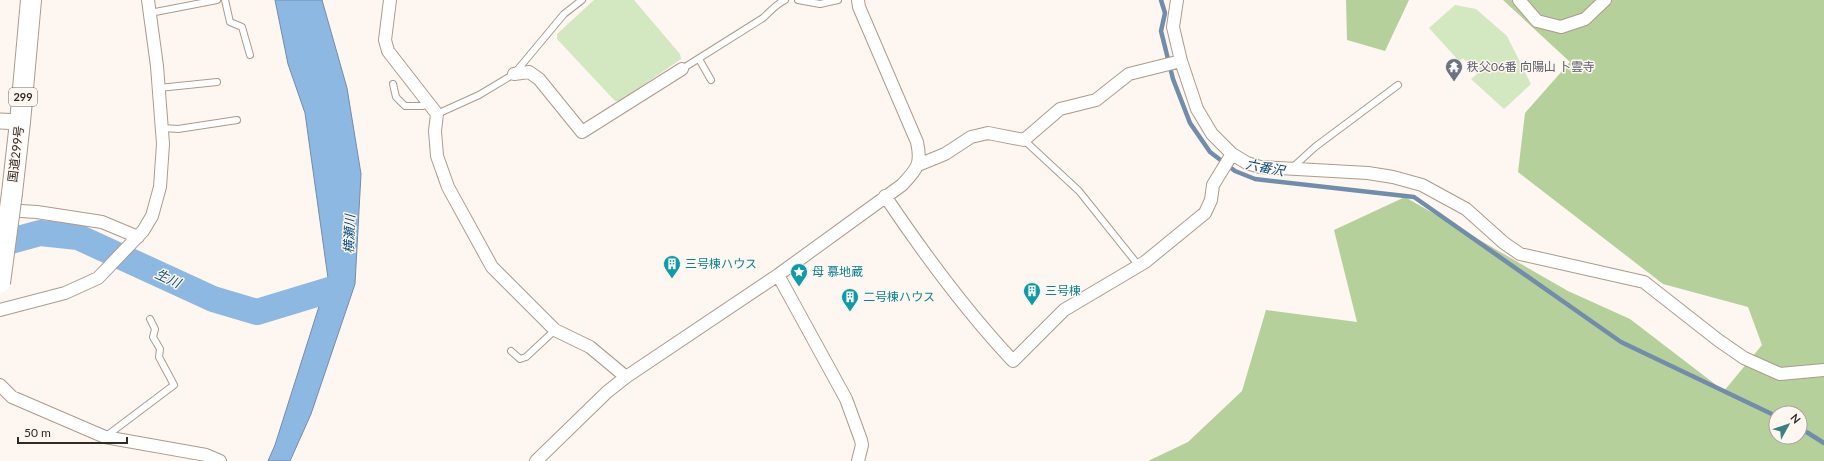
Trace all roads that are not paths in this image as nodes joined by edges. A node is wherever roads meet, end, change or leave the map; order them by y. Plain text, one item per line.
1 (31, 0) edge
2 (148, 0) edge
3 (217, 0) edge
4 (225, 0) edge
5 (390, 0) edge
6 (785, 0) edge
7 (798, 0) edge
8 (838, 0) edge
9 (858, 0) edge
10 (1177, 0) edge
11 (1520, 0) edge
12 (1605, 0) edge
13 (579, 1) edge
14 (150, 13) junction
15 (250, 55) dead end
16 (699, 60) junction
17 (1178, 62) junction
18 (682, 69) joint
19 (514, 74) junction
20 (711, 80) dead end
21 (217, 82) dead end
22 (393, 84) dead end
23 (1398, 85) dead end
24 (160, 88) junction
25 (429, 104) junction
26 (437, 114) junction
27 (0, 120) edge
28 (237, 120) dead end
29 (20, 122) junction
30 (163, 128) junction
31 (1024, 140) junction
32 (1232, 154) junction
33 (918, 165) junction
34 (1292, 168) junction
35 (885, 196) junction
36 (0, 209) edge
37 (138, 237) junction
38 (1138, 266) junction
39 (778, 275) junction
40 (0, 283) edge
41 (0, 310) edge
42 (150, 319) dead end
43 (555, 330) junction
44 (511, 351) dead end
45 (1824, 370) edge
46 (626, 377) junction
47 (0, 385) edge
48 (105, 437) junction
49 (220, 461) edge
50 (536, 461) edge
51 (858, 461) edge

1 - 29 highway, 国道299号 / 299
2 - 14 street
3 - 14 lane
4 - 15 lane
5 - 25 street
6 - 16 lane
7 - 8 lane
9 - 33 street
10 - 17 street
11 - 12 street
13 - 19 lane
14 - 24 street
16 - 18 lane
16 - 20 lane
17 - 31 street
17 - 32 street
18 - 19 street
19 - 26 lane
21 - 24 lane
22 - 25 lane
23 - 34 lane
24 - 30 street
25 - 26 street
26 - 43 street
27 - 29 street
28 - 30 lane
29 - 40 highway, 国道299号 / 299, bridge
30 - 37 street
31 - 33 street
31 - 38 lane
32 - 34 street
32 - 38 street
33 - 35 street
34 - 45 street
35 - 38 street
35 - 39 street
36 - 37 street
37 - 41 street
39 - 46 street
39 - 51 street
42 - 48 lane
43 - 44 lane
43 - 46 street
46 - 50 street
47 - 48 street
48 - 49 street

